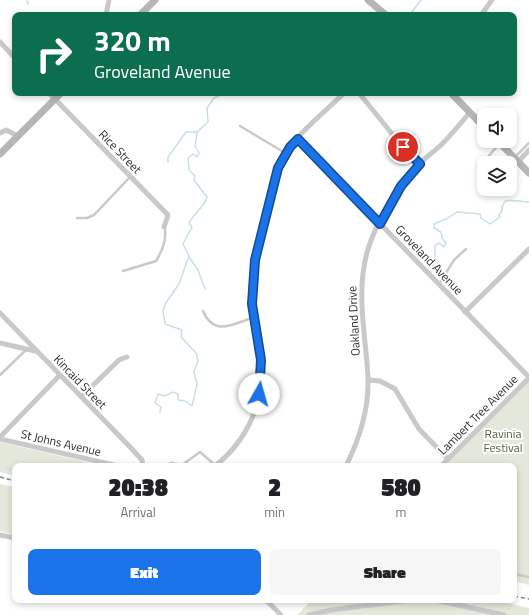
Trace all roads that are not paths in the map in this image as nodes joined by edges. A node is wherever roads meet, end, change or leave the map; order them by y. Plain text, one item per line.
1 (109, 0) edge
2 (155, 0) edge
3 (368, 0) edge
4 (492, 0) edge
5 (107, 12) edge
6 (143, 12) edge
7 (382, 12) edge
8 (483, 12) edge
9 (0, 42) edge
10 (12, 55) edge
11 (52, 96) edge
12 (58, 96) edge
13 (341, 96) edge
14 (362, 96) edge
15 (455, 96) edge
16 (55, 99) junction
17 (470, 112) junction
18 (477, 120) edge
19 (240, 126) dead end
20 (0, 133) edge
21 (18, 136) junction
22 (298, 139) junction
23 (529, 143) edge
24 (494, 148) edge
25 (505, 148) edge
26 (529, 150) edge
27 (286, 153) junction
28 (0, 154) edge
29 (488, 156) edge
30 (512, 156) edge
31 (517, 159) edge
32 (517, 159) edge
33 (517, 161) edge
34 (420, 164) junction
35 (529, 173) edge
36 (130, 177) junction
37 (77, 218) dead end
38 (380, 224) junction
39 (164, 227) joint
40 (466, 249) dead end
41 (529, 249) edge
42 (123, 271) dead end
43 (438, 284) junction
44 (203, 311) dead end
45 (465, 312) junction
46 (0, 313) edge
47 (253, 318) junction
48 (0, 342) edge
49 (27, 349) junction
50 (36, 351) junction
51 (127, 357) dead end
52 (0, 375) edge
53 (60, 375) junction
54 (529, 378) edge
55 (368, 380) junction
56 (82, 396) junction
57 (0, 438) edge
58 (448, 459) junction
59 (105, 463) edge
60 (142, 463) edge
61 (185, 463) edge
62 (213, 463) edge
63 (219, 463) edge
64 (347, 463) edge
65 (444, 463) edge
66 (0, 535) edge
67 (12, 537) edge
68 (517, 575) edge
69 (529, 577) edge
70 (269, 603) edge
71 (386, 603) edge
72 (449, 603) edge
73 (281, 615) edge
74 (309, 615) edge
75 (504, 615) edge

1 - 5 street
2 - 6 street
3 - 7 street
4 - 8 street
9 - 10 street
11 - 16 street, Rice Street
12 - 16 street
13 - 22 street
14 - 34 street
15 - 17 street
16 - 21 street
16 - 36 street, Rice Street
17 - 18 street
17 - 34 street, Oakland Drive
19 - 27 lane
20 - 21 street
21 - 28 street
22 - 27 street
22 - 38 street, Groveland Avenue
23 - 31 lane
24 - 29 lane
25 - 30 street
26 - 32 street
27 - 47 street
33 - 35 street
34 - 38 street, Oakland Drive
36 - 37 lane
36 - 39 street, Rice Street
38 - 43 street, Groveland Avenue
38 - 55 street, Oakland Drive
39 - 42 lane
40 - 43 lane
41 - 45 street
43 - 45 street, Groveland Avenue
44 - 47 lane
45 - 54 street, Groveland Avenue
46 - 50 street, Kincaid Street
47 - 63 street
48 - 49 street
49 - 50 street
49 - 52 lane
50 - 53 street, Kincaid Street
51 - 56 street
53 - 56 street, Kincaid Street
53 - 57 street
54 - 58 street, Lambert Tree Avenue
55 - 58 street
55 - 64 street, Oakland Drive
56 - 60 street, Kincaid Street
57 - 59 street, St Johns Avenue
58 - 65 street, Lambert Tree Avenue
61 - 62 lane
66 - 67 street
68 - 69 lane
70 - 73 street
71 - 74 street
72 - 75 street

